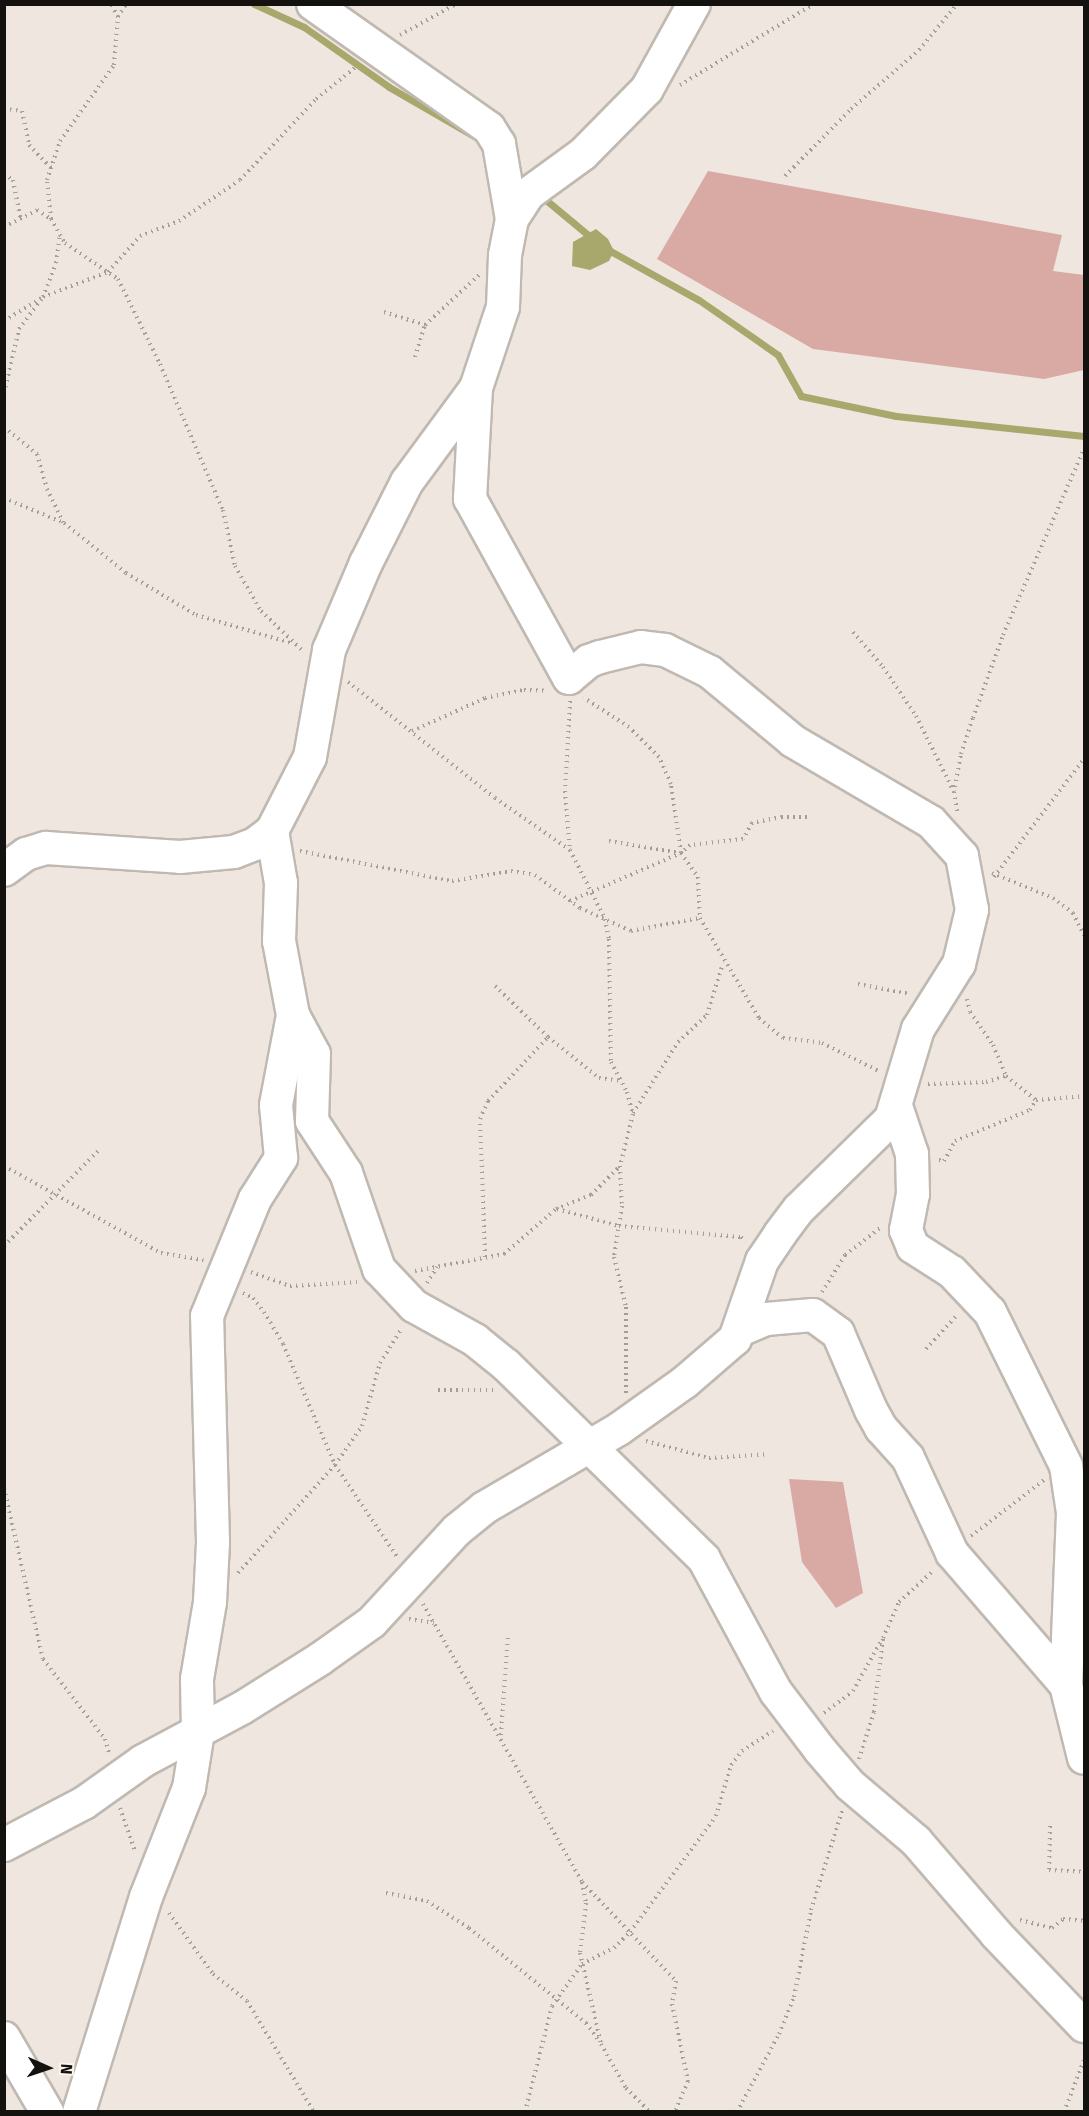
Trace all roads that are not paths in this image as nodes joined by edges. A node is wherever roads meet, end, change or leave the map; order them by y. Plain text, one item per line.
1 (313, 4) edge
2 (694, 4) edge
3 (512, 219) junction
4 (476, 388) junction
5 (274, 839) junction
6 (4, 870) edge
7 (293, 1015) junction
8 (899, 1095) junction
9 (740, 1330) junction
10 (590, 1446) junction
11 (1066, 1685) junction
12 (198, 1732) junction
13 (1084, 1758) edge
14 (4, 1845) edge
15 (1084, 2026) edge
16 (4, 2038) edge
17 (47, 2112) edge
18 (79, 2112) edge

1 - 3 street
2 - 3 street
3 - 4 street
4 - 5 street
4 - 8 street
5 - 6 street
5 - 7 street
7 - 10 street
7 - 12 street
8 - 9 street
8 - 11 street
9 - 10 street
9 - 11 street
10 - 12 street
10 - 15 street
11 - 13 street
12 - 14 street
12 - 18 street
16 - 17 street

